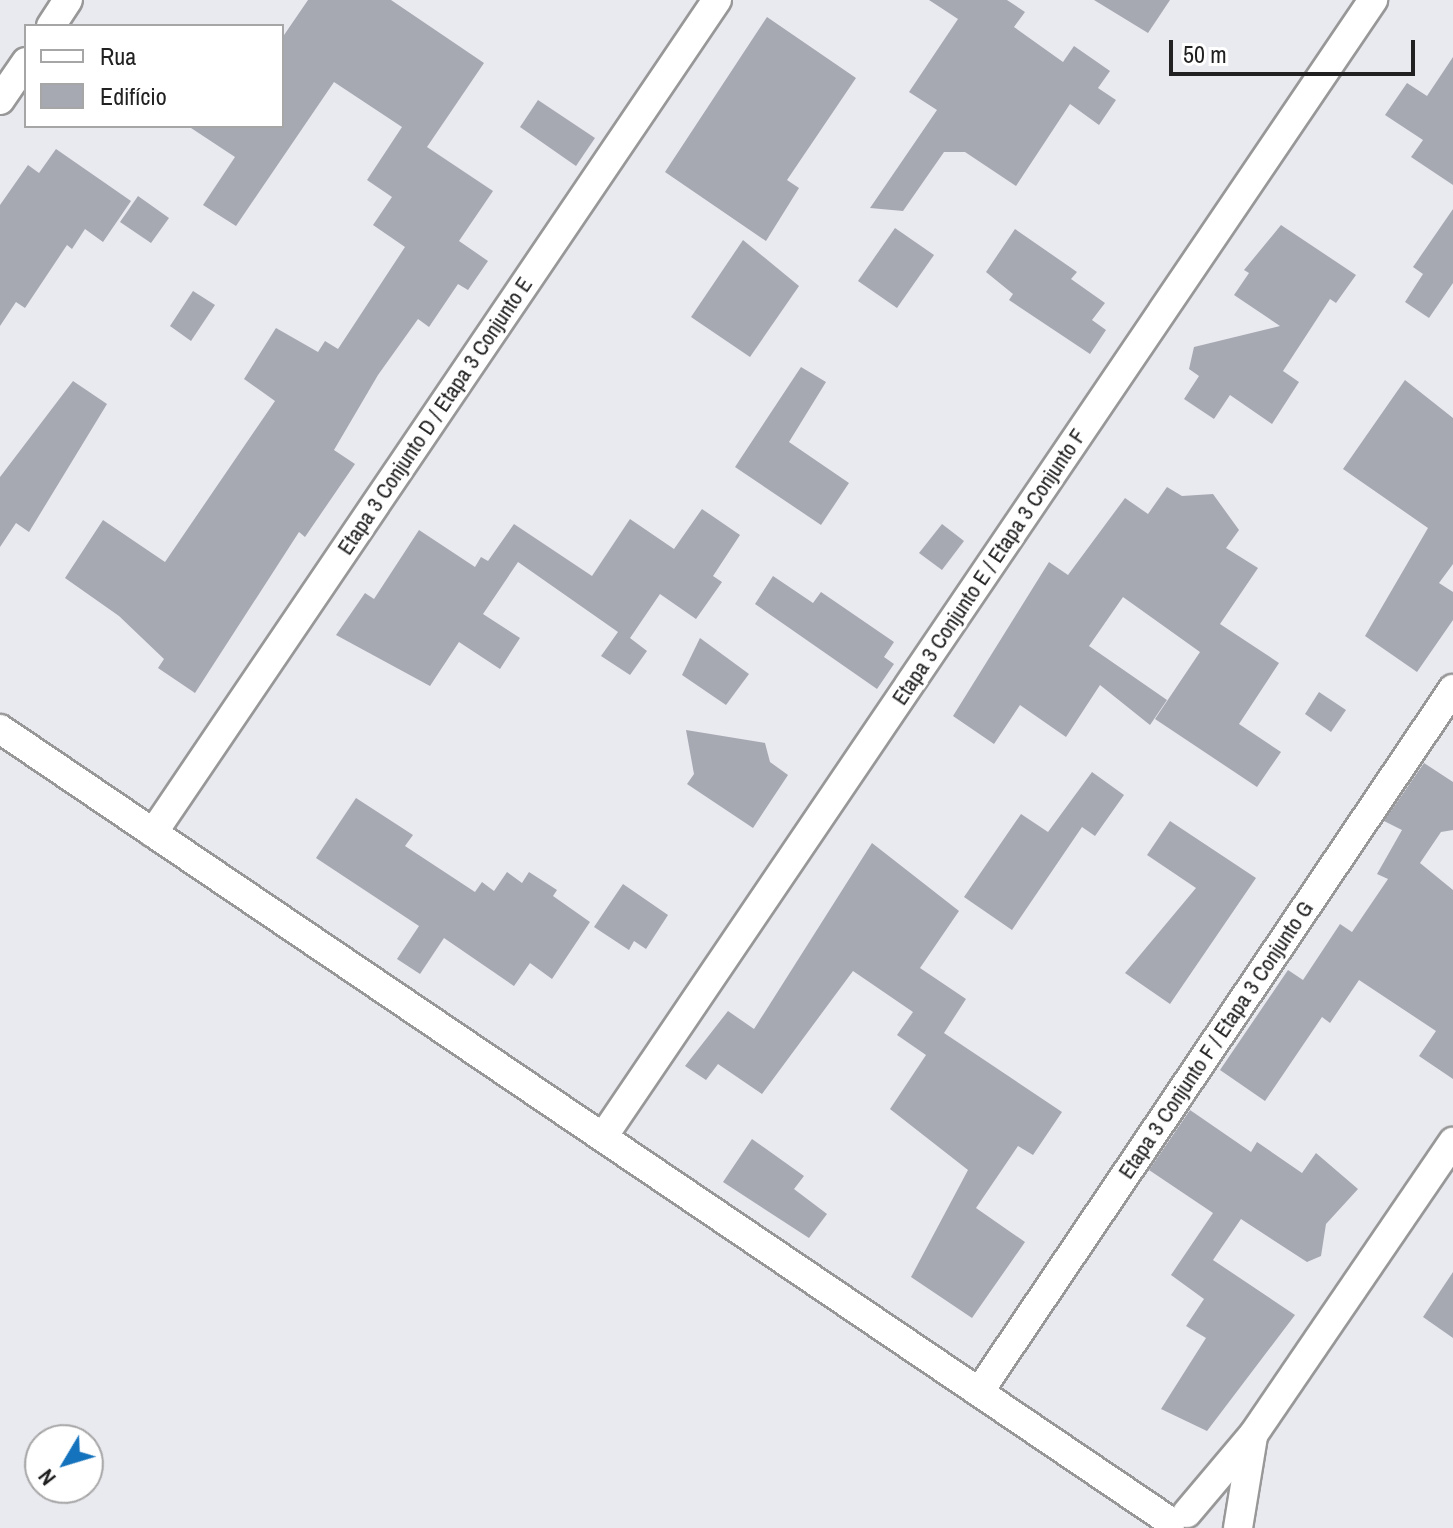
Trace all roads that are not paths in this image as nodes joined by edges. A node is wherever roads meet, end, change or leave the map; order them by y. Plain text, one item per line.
1 (68, 0) edge
2 (717, 0) edge
3 (1373, 0) edge
4 (52, 24) edge
5 (24, 65) edge
6 (0, 100) edge
7 (1453, 689) edge
8 (0, 729) edge
9 (153, 833) junction
10 (605, 1134) junction
11 (1453, 1142) edge
12 (979, 1392) junction
13 (1253, 1435) junction
14 (1174, 1521) edge
15 (1237, 1528) edge

1 - 4 street
2 - 9 street, Etapa 3 Conjunto D / Etapa 3 Conjunto E
3 - 10 street, Etapa 3 Conjunto E / Etapa 3 Conjunto F
5 - 6 street
7 - 12 street, Etapa 3 Conjunto F / Etapa 3 Conjunto G
8 - 9 street
9 - 10 street
10 - 12 street
11 - 13 street
12 - 14 street
13 - 14 street
13 - 15 street
14 - 15 street

